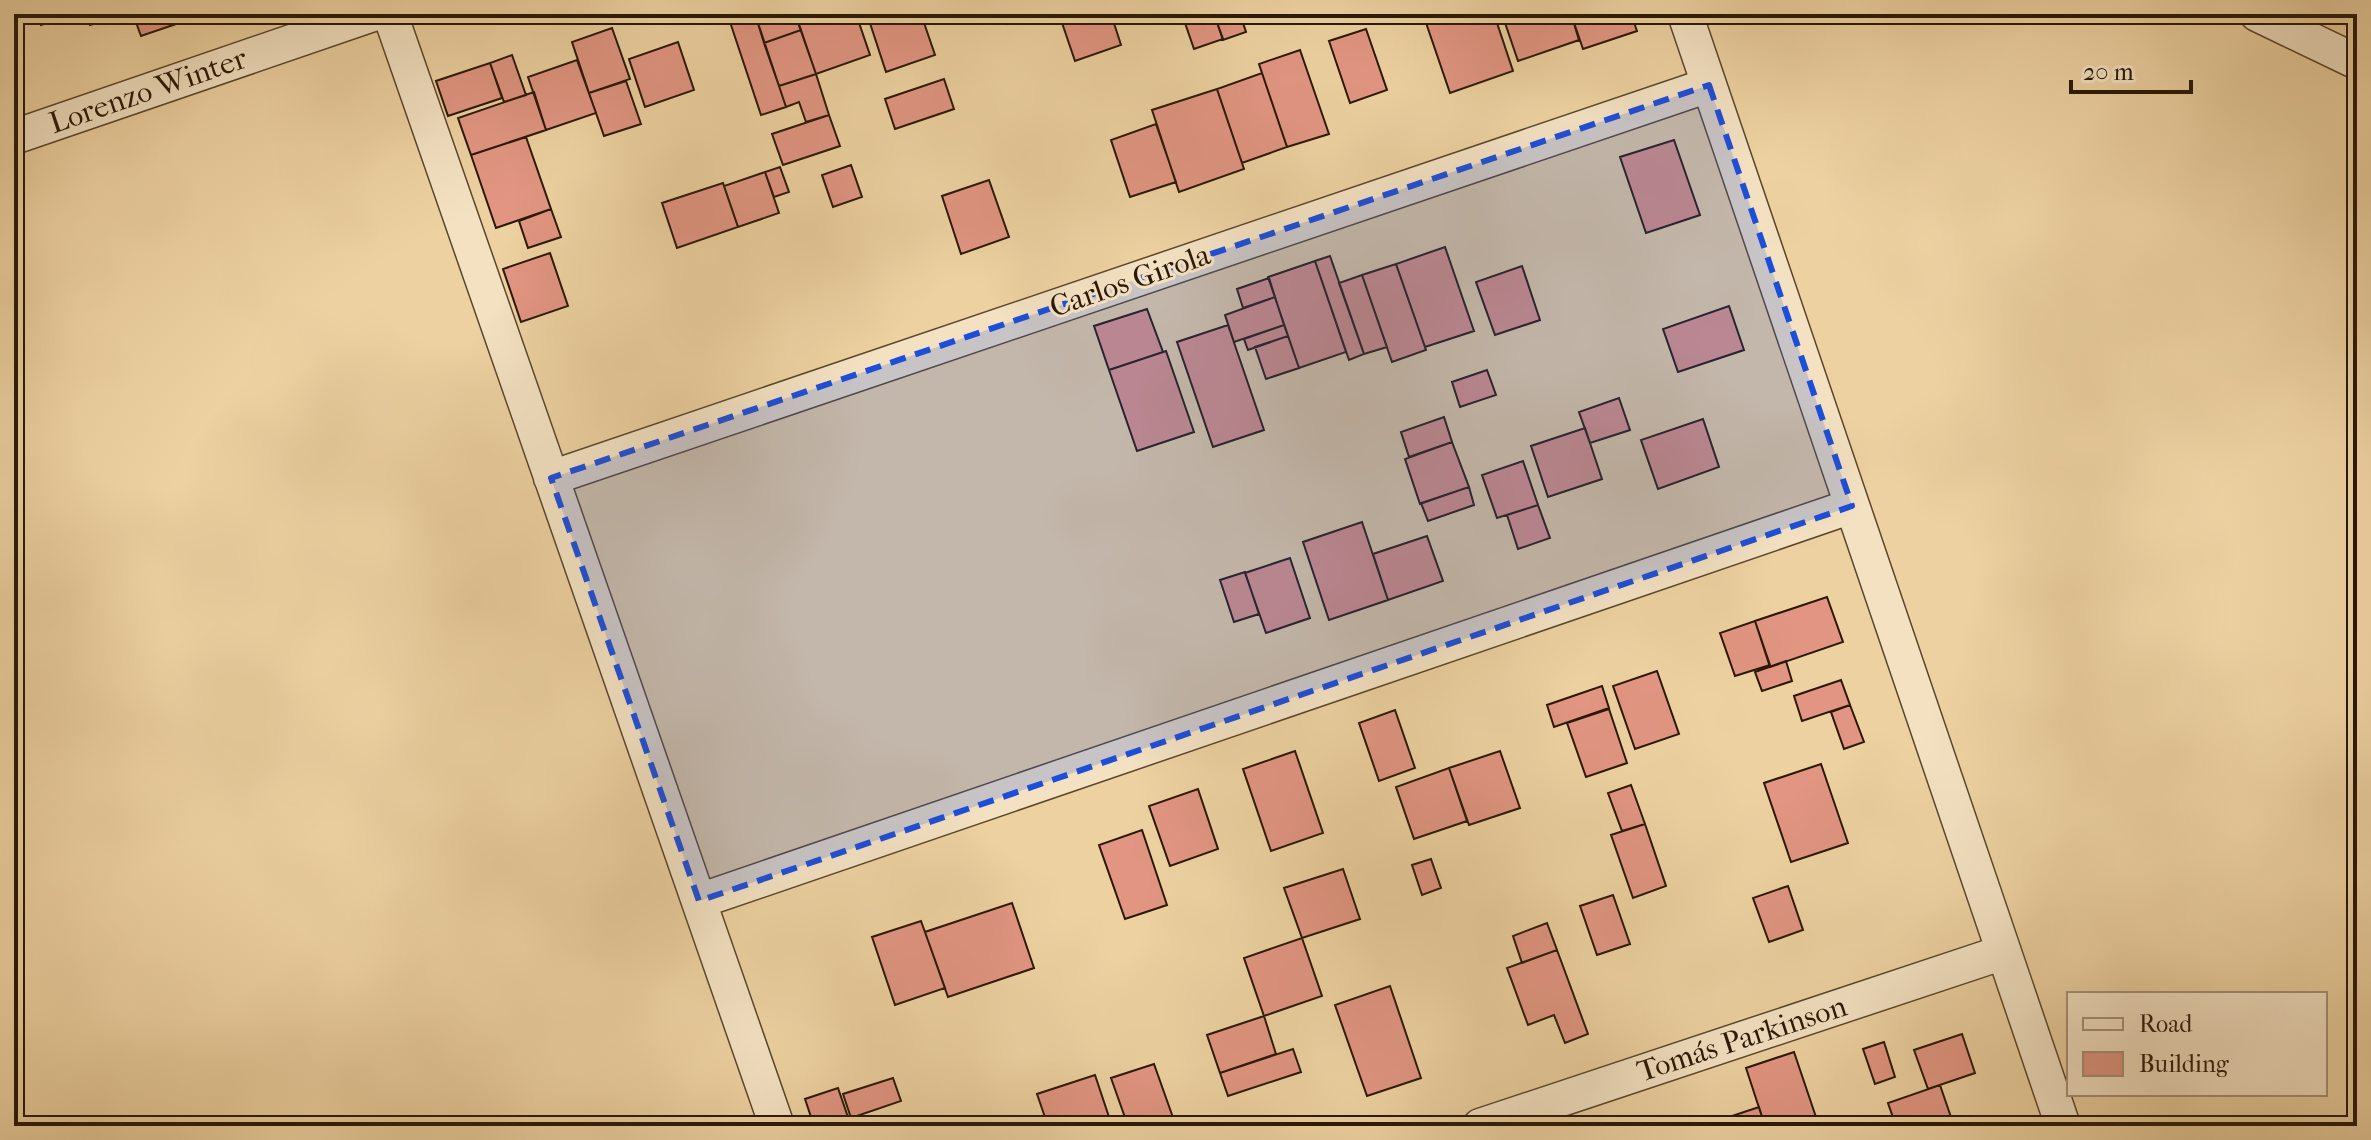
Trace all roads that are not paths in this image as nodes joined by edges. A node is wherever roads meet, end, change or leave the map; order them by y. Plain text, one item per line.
1 (373, 14) edge
2 (390, 14) edge
3 (1685, 14) edge
4 (2257, 14) edge
5 (314, 24) edge
6 (2357, 62) edge
7 (1709, 85) junction
8 (14, 137) edge
9 (551, 478) junction
10 (1852, 506) junction
11 (699, 901) junction
12 (2004, 952) junction
13 (777, 1126) edge
14 (1480, 1126) edge
15 (2063, 1126) edge

1 - 5 street, Lorenzo Winter
2 - 9 street
3 - 7 street
4 - 6 street
5 - 8 street, Lorenzo Winter
7 - 9 street, Carlos Girola
7 - 10 street
9 - 11 street
10 - 11 street
10 - 12 street
11 - 13 street
12 - 14 street, Tomás Parkinson
12 - 15 street

